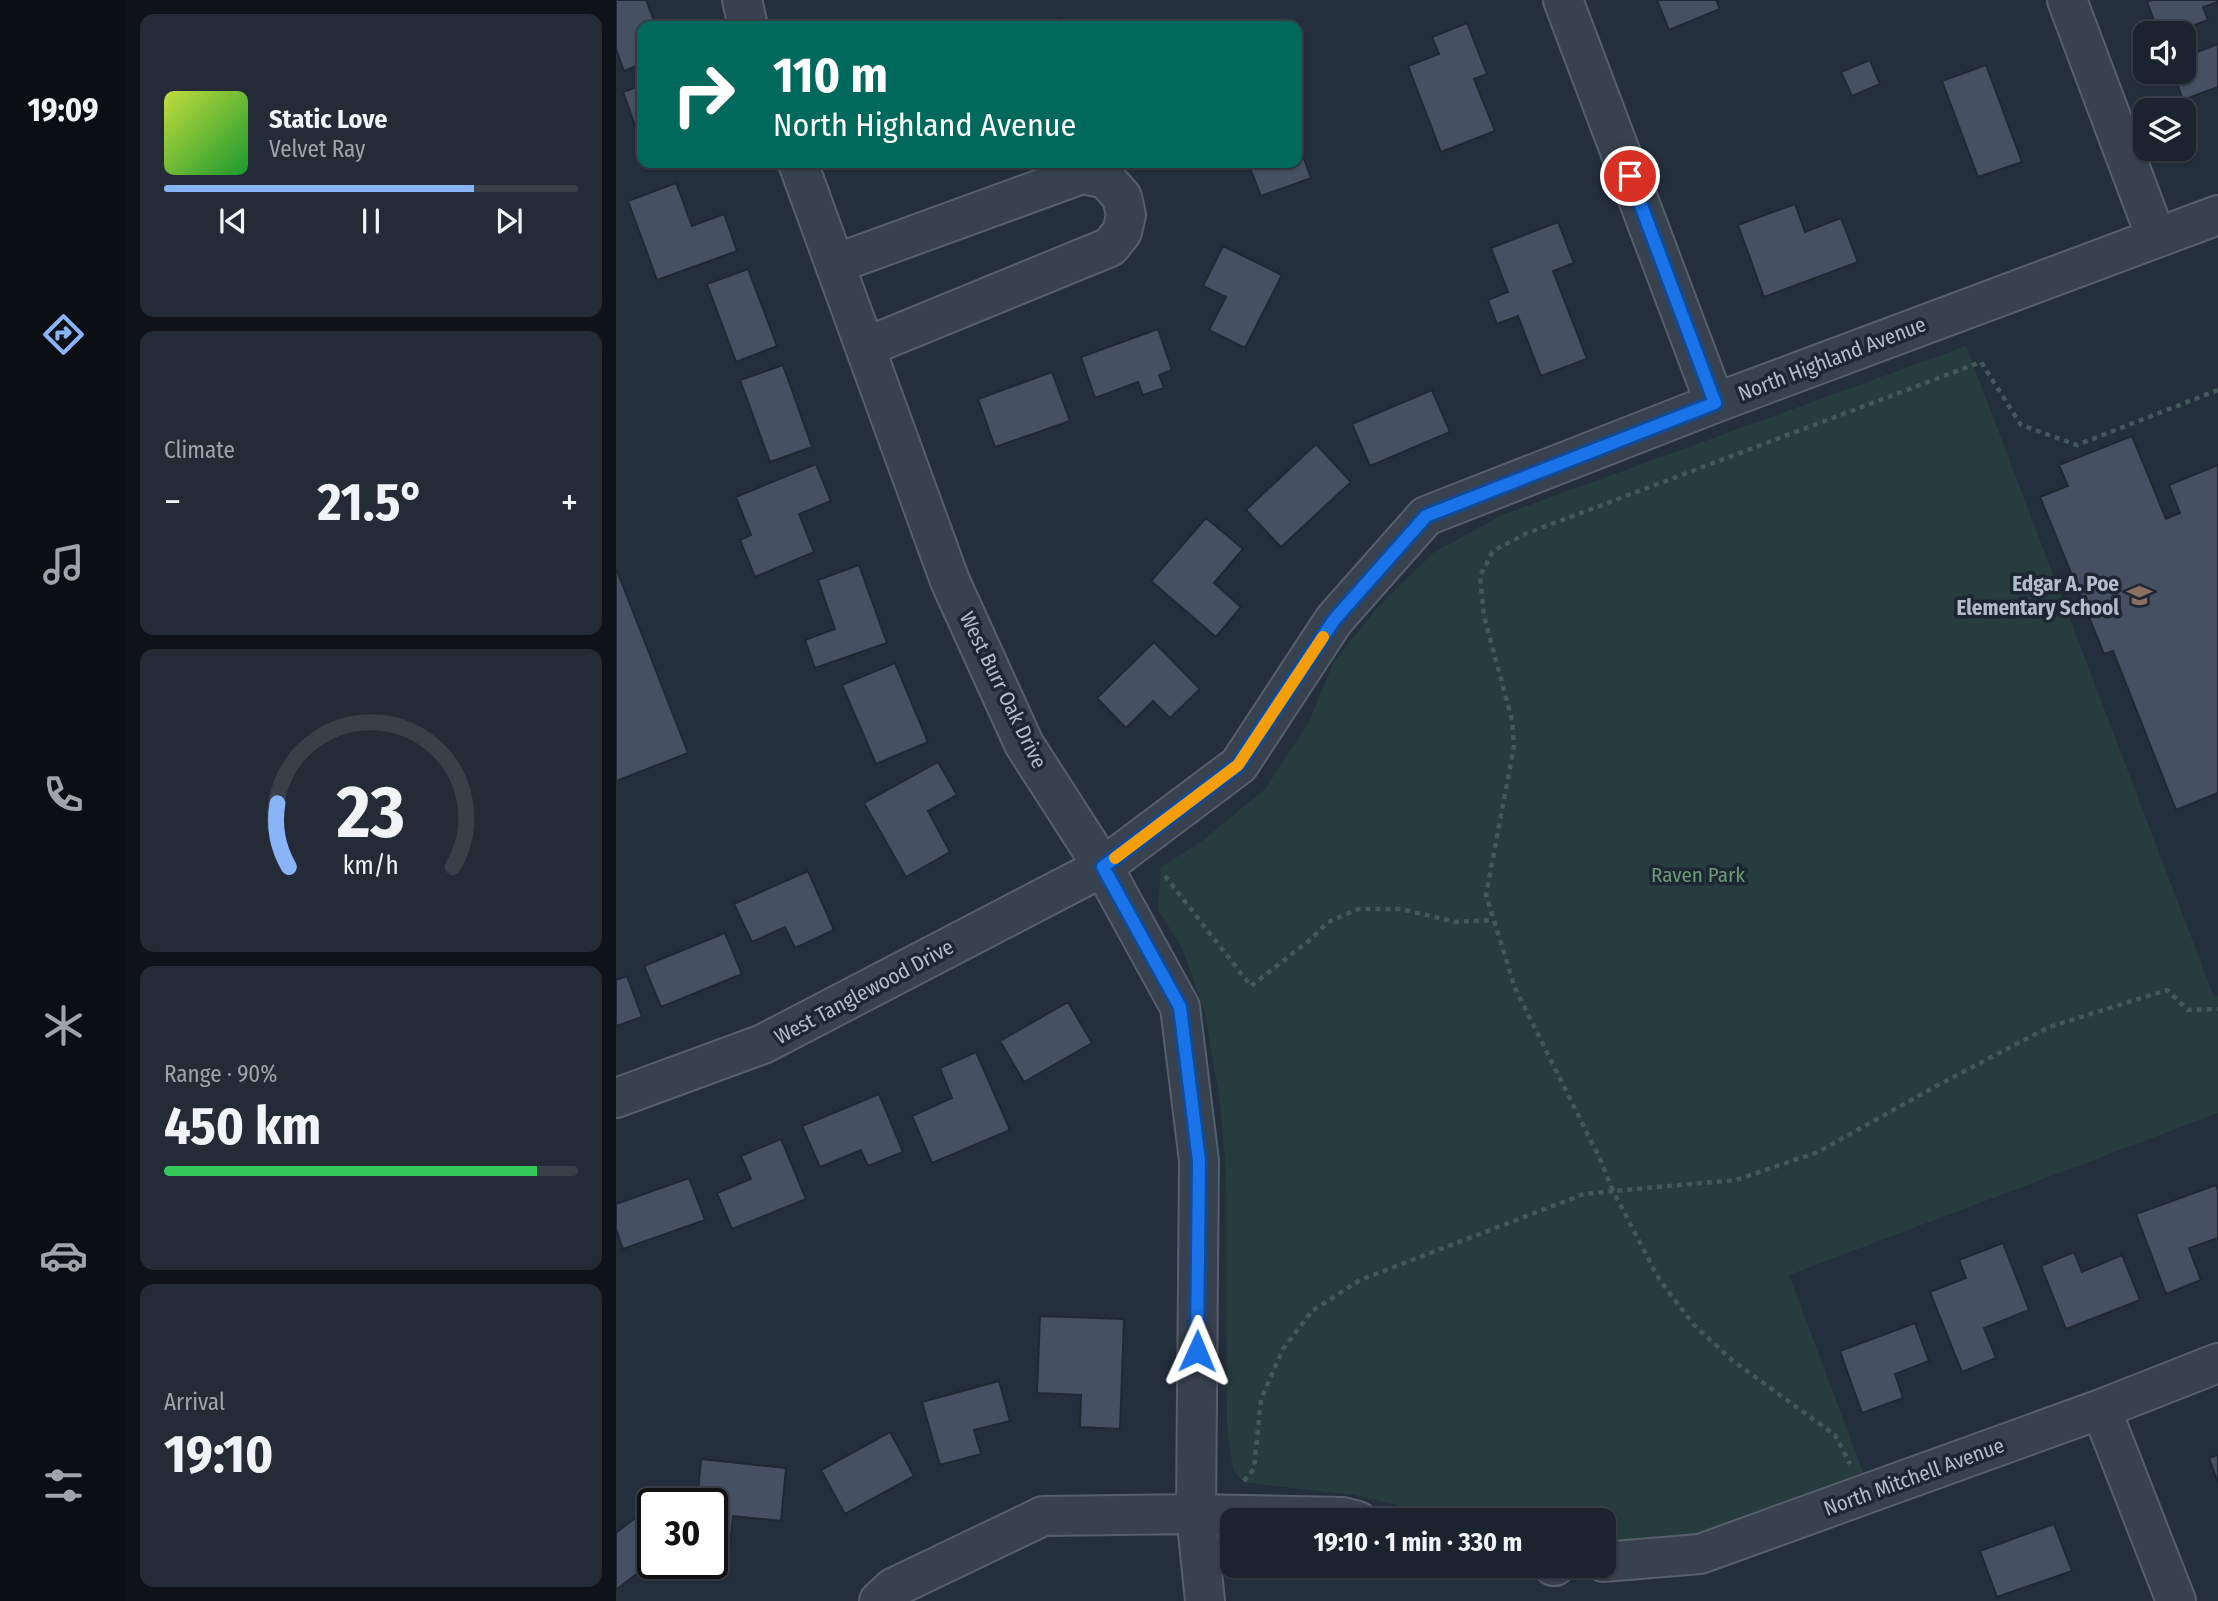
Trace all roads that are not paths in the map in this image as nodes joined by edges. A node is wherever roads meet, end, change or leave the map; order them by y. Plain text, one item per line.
1 (741, 0) edge
2 (1563, 0) edge
3 (2067, 0) edge
4 (747, 21) edge
5 (800, 168) edge
6 (2218, 215) edge
7 (2156, 237) junction
8 (835, 264) junction
9 (866, 346) junction
10 (1715, 403) junction
11 (1103, 867) junction
12 (616, 1098) edge
13 (2218, 1363) edge
14 (2101, 1409) junction
15 (1196, 1514) junction
16 (1220, 1514) edge
17 (1616, 1561) edge
18 (879, 1601) edge
19 (1205, 1601) edge
20 (2176, 1601) edge

1 - 4 street
2 - 10 street
3 - 7 street
5 - 8 street, West Burr Oak Drive
6 - 7 street, North Highland Avenue
7 - 10 street, North Highland Avenue
8 - 9 street, West Burr Oak Drive
8 - 9 street
9 - 11 street, West Burr Oak Drive
10 - 11 street, North Highland Avenue
11 - 12 street, West Tanglewood Drive
11 - 15 street, West Burr Oak Drive
13 - 14 street, North Mitchell Avenue
14 - 17 street, North Mitchell Avenue
14 - 20 street
15 - 16 street
15 - 18 street
15 - 19 street, West Burr Oak Drive

